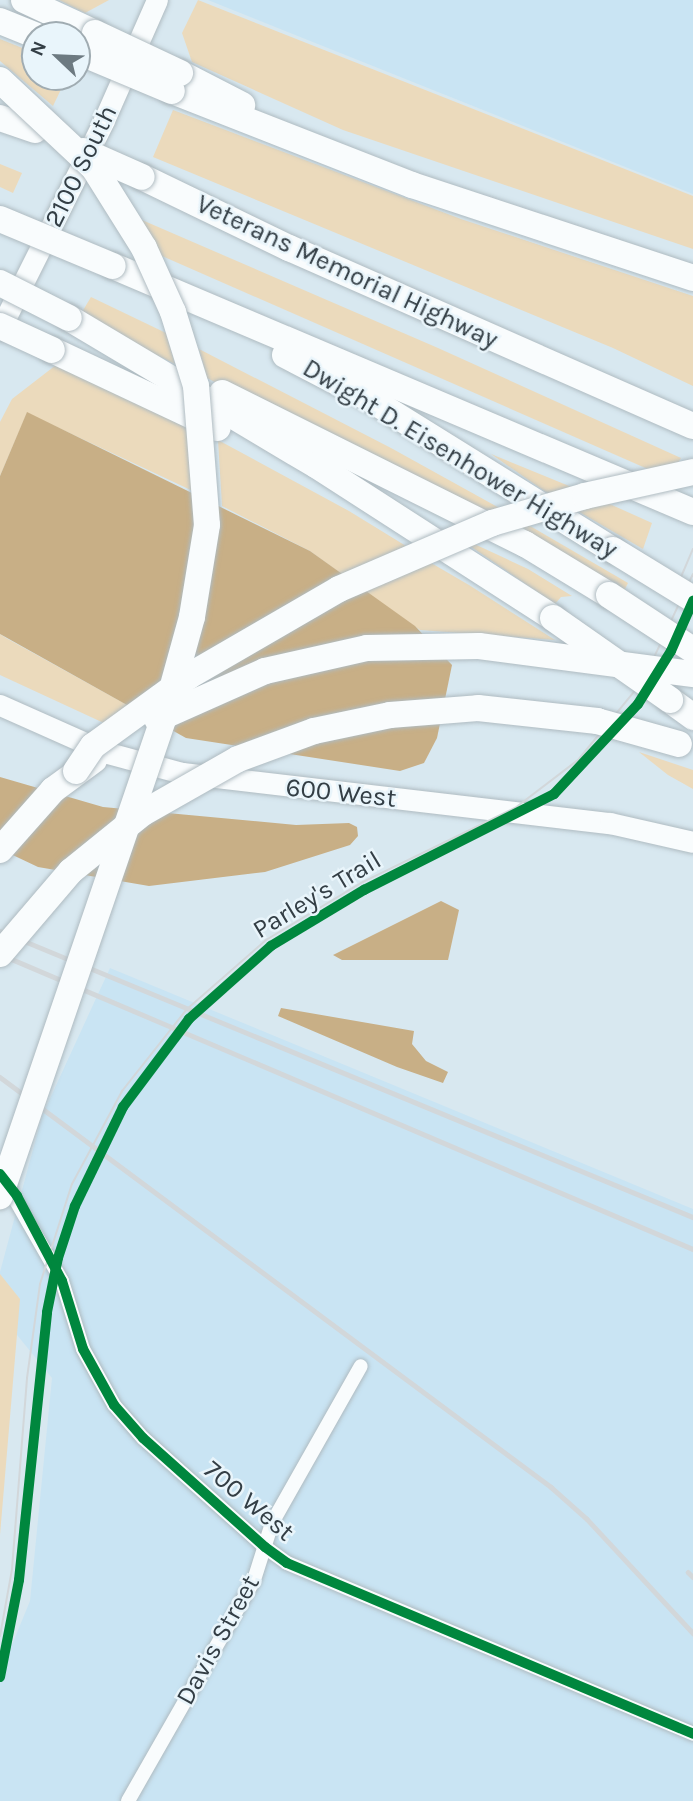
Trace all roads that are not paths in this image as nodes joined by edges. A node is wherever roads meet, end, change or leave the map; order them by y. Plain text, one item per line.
1 (24, 0) edge
2 (157, 0) edge
3 (0, 21) edge
4 (52, 21) edge
5 (21, 29) edge
6 (91, 49) edge
7 (0, 80) edge
8 (0, 118) edge
9 (0, 219) edge
10 (113, 266) junction
11 (693, 278) edge
12 (0, 283) edge
13 (0, 328) edge
14 (107, 338) junction
15 (693, 426) edge
16 (693, 472) edge
17 (693, 512) edge
18 (413, 526) junction
19 (693, 599) edge
20 (693, 650) edge
21 (693, 674) edge
22 (0, 705) edge
23 (693, 717) edge
24 (688, 747) edge
25 (76, 771) junction
26 (693, 842) edge
27 (0, 850) edge
28 (85, 948) junction
29 (0, 954) edge
30 (0, 1149) edge
31 (0, 1174) edge
32 (0, 1196) edge
33 (361, 1366) dead end
34 (265, 1547) junction
35 (693, 1734) edge
36 (128, 1801) edge

1 - 4 highway
2 - 13 street, 2100 South
3 - 5 highway
6 - 11 highway, bridge
7 - 28 highway, bridge
8 - 15 highway, Veterans Memorial Highway, bridge
9 - 10 highway, bridge
10 - 17 highway
10 - 19 highway, Dwight D. Eisenhower Highway, bridge
12 - 14 highway, bridge
13 - 18 highway, bridge
14 - 18 highway
14 - 20 highway, bridge
16 - 25 highway, bridge
18 - 23 highway, bridge
21 - 25 highway, bridge
22 - 26 street, 600 West
24 - 29 highway, bridge
25 - 27 highway
28 - 30 highway, bridge
28 - 32 highway, bridge
31 - 34 street, 700 West
33 - 34 street, Davis Street
34 - 35 street, 700 West
34 - 36 street, Davis Street

